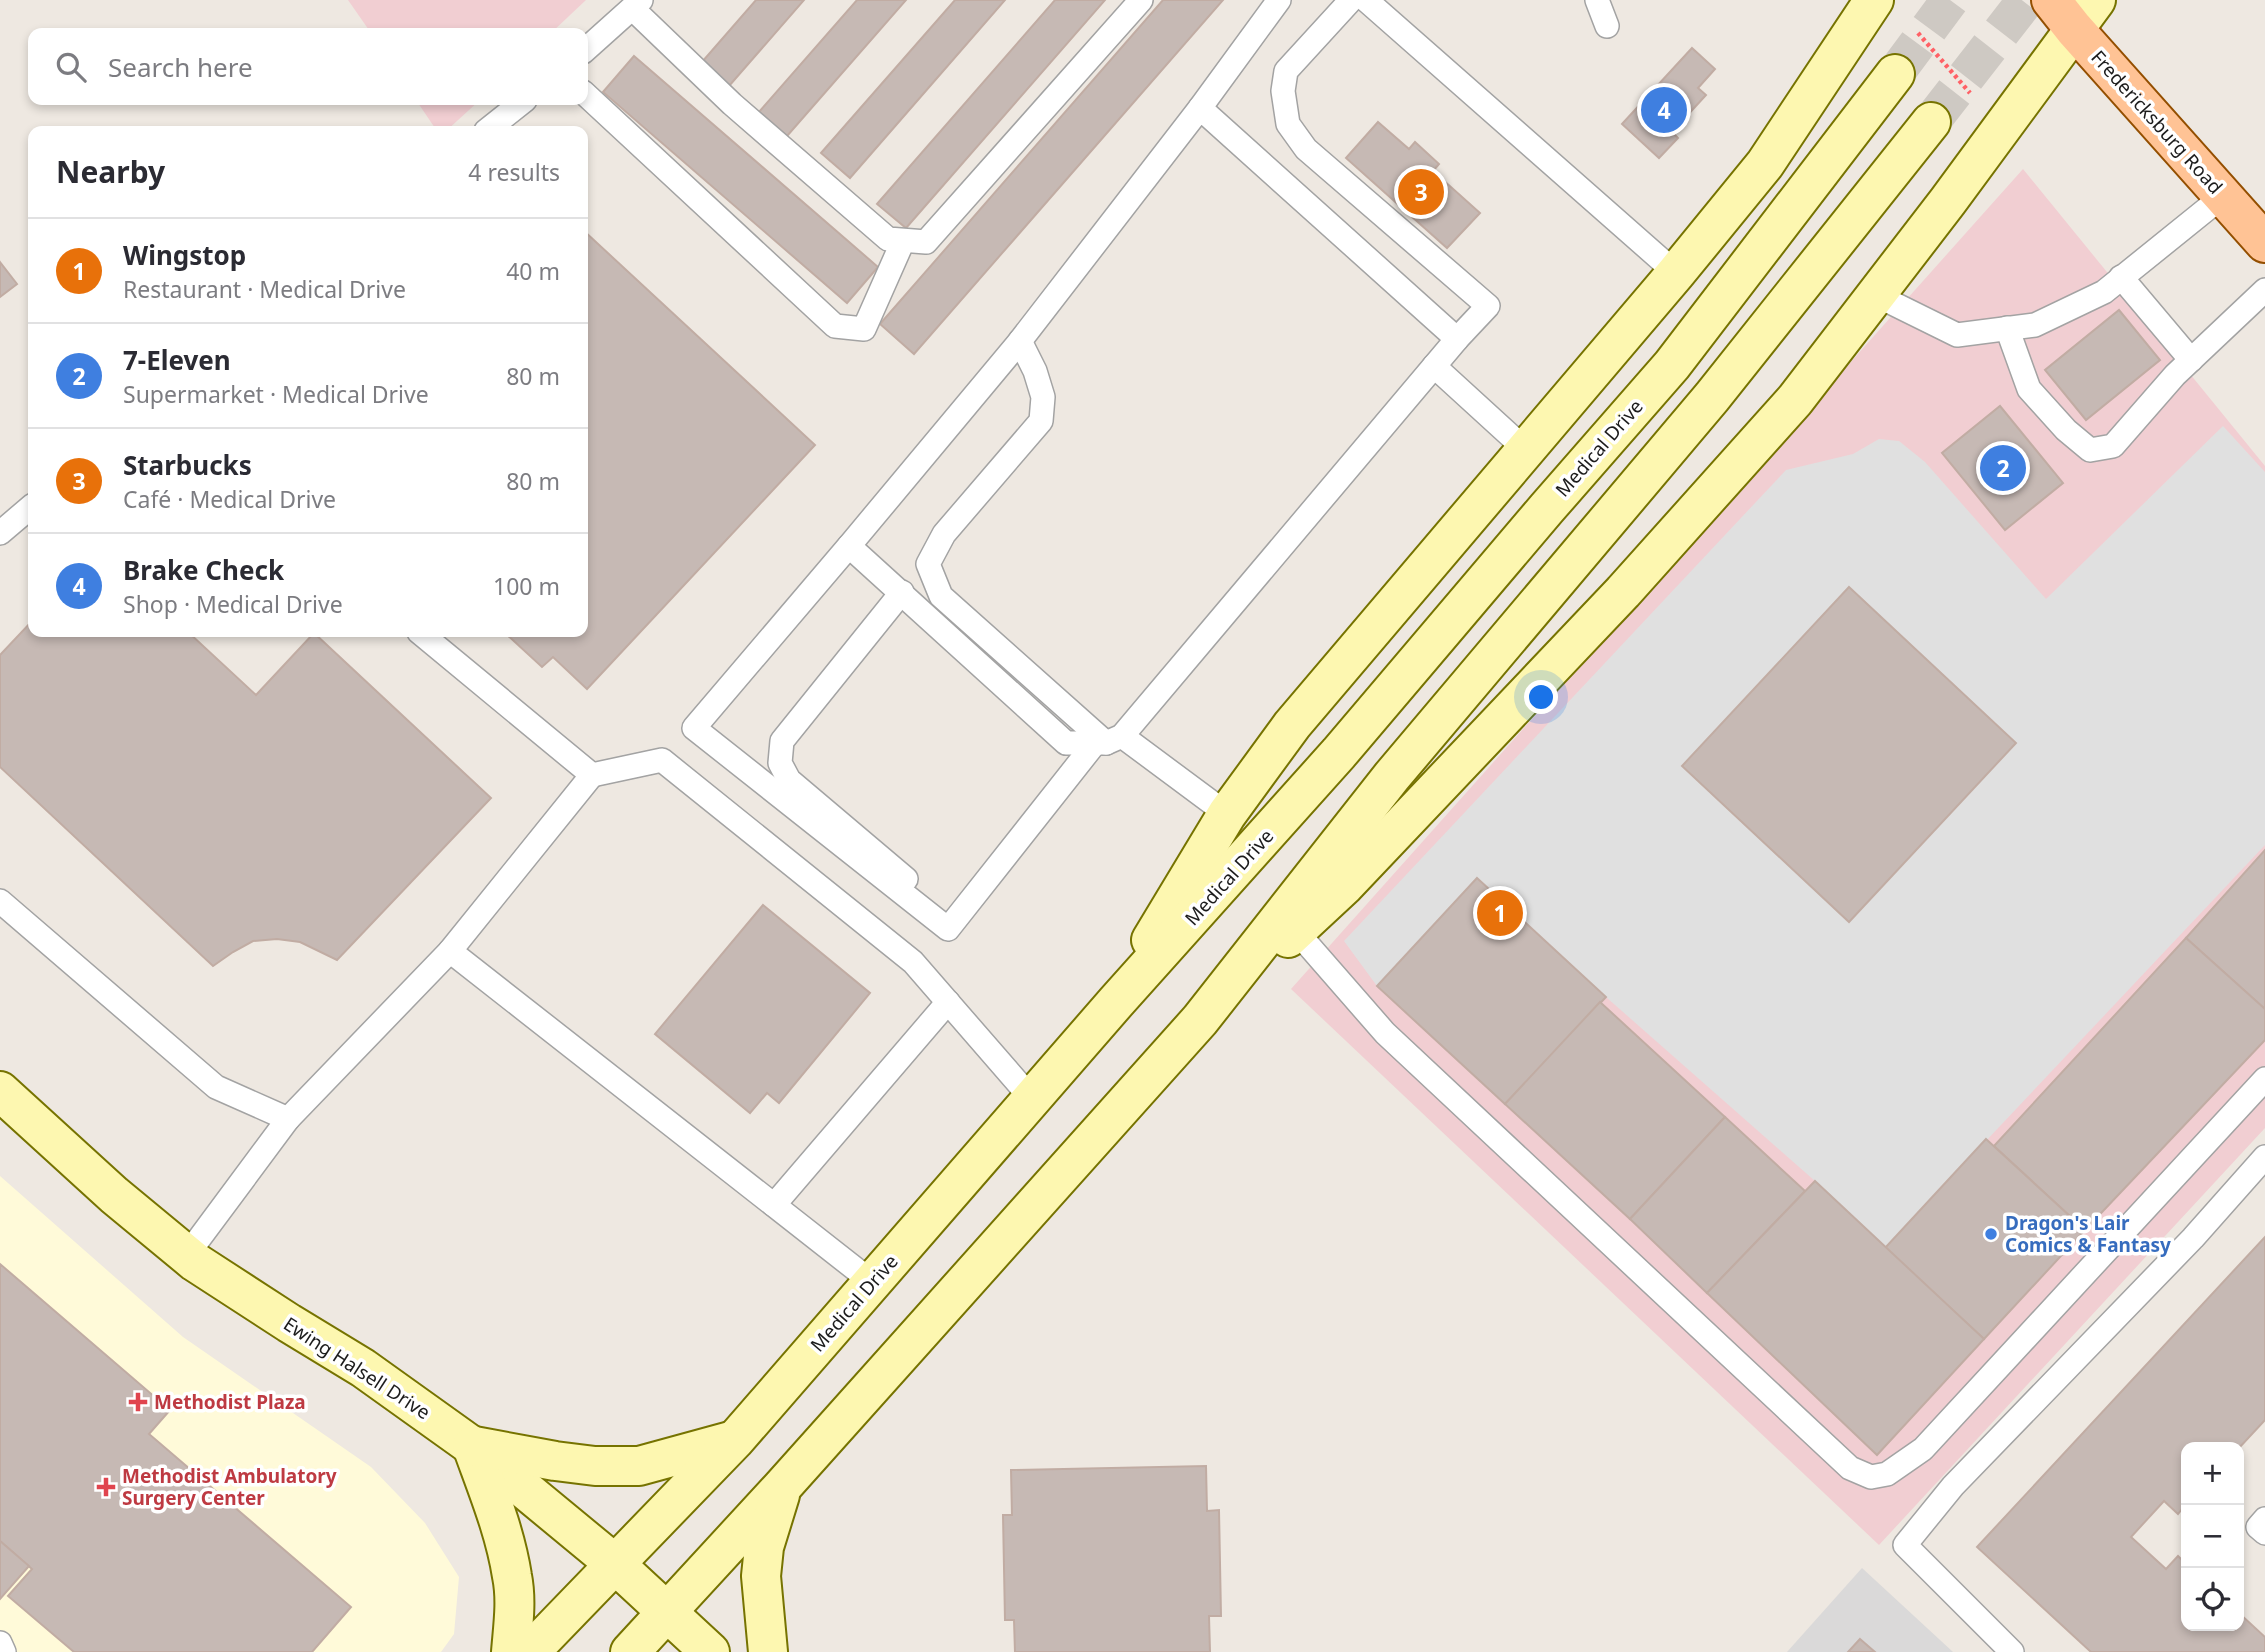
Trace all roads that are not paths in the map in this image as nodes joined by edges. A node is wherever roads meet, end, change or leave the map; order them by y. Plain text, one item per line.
1 (1141, 0) edge
2 (1279, 0) edge
3 (1351, 0) edge
4 (1366, 0) edge
5 (1598, 0) edge
6 (1874, 0) edge
7 (637, 4) edge
8 (2070, 10) edge
9 (1608, 26) dead end
10 (588, 48) edge
11 (1895, 74) tunnel mouth
12 (588, 97) edge
13 (519, 105) edge
14 (1200, 108) junction
15 (1931, 122) tunnel mouth
16 (492, 126) edge
17 (2224, 196) junction
18 (904, 241) junction
19 (2265, 243) edge
20 (1676, 273) junction
21 (2121, 277) junction
22 (2265, 290) edge
23 (1876, 295) junction
24 (2007, 328) junction
25 (1457, 340) junction
26 (1020, 341) junction
27 (2191, 360) junction
28 (1434, 366) junction
29 (1526, 450) junction
30 (28, 509) edge
31 (0, 533) edge
32 (849, 546) junction
33 (902, 592) junction
34 (425, 637) edge
35 (1108, 740) junction
36 (593, 775) junction
37 (1227, 814) junction
38 (0, 901) edge
39 (916, 904) junction
40 (1296, 931) junction
41 (450, 951) junction
42 (948, 1002) junction
43 (1116, 1002) junction
44 (1200, 1020) junction
45 (2265, 1079) edge
46 (0, 1091) edge
47 (1032, 1099) junction
48 (288, 1119) junction
49 (2265, 1157) edge
50 (774, 1205) junction
51 (187, 1255) junction
52 (872, 1282) junction
53 (735, 1440) junction
54 (472, 1446) junction
55 (782, 1487) junction
56 (2265, 1519) edge
57 (2265, 1533) edge
58 (615, 1564) junction
59 (667, 1611) junction
60 (0, 1643) edge
61 (4, 1652) edge
62 (511, 1652) edge
63 (530, 1652) edge
64 (630, 1652) edge
65 (710, 1652) edge
66 (768, 1652) edge
67 (2012, 1652) edge

1 - 18 lane
2 - 14 lane
3 - 25 lane
4 - 20 lane
5 - 9 lane
6 - 20 street
7 - 10 lane
7 - 18 lane
8 - 17 main road, Fredericksburg Road
8 - 23 street
11 - 43 street, Medical Drive
12 - 18 lane
13 - 16 lane
14 - 25 lane
14 - 26 lane
15 - 44 street
17 - 19 main road, Fredericksburg Road
17 - 21 lane
20 - 29 street
21 - 24 lane
21 - 27 lane
22 - 27 lane
23 - 24 lane
23 - 40 street
24 - 27 lane
25 - 28 lane
26 - 32 lane
26 - 35 lane
28 - 29 lane
28 - 35 lane
29 - 37 street
30 - 31 lane
32 - 33 lane
32 - 39 lane
33 - 35 lane
33 - 39 lane
34 - 36 lane
35 - 37 lane
35 - 39 lane
36 - 41 lane
36 - 42 lane
37 - 43 street
38 - 48 lane
40 - 44 street
40 - 45 lane
41 - 48 lane
41 - 50 lane
42 - 47 lane
42 - 50 lane
43 - 47 street, Medical Drive
44 - 55 street
46 - 51 street, Ewing Halsell Drive
47 - 52 street, Medical Drive
48 - 51 lane
49 - 67 lane
50 - 52 lane
51 - 54 street, Ewing Halsell Drive
52 - 53 street, Medical Drive
53 - 54 street
53 - 58 street, Medical Drive
54 - 58 street, Ewing Halsell Drive
54 - 62 street
55 - 59 street
55 - 66 street
56 - 57 lane
58 - 59 street, Ewing Halsell Drive
58 - 63 street, Medical Drive
59 - 64 street
59 - 65 street, Ewing Halsell Drive
60 - 61 lane

